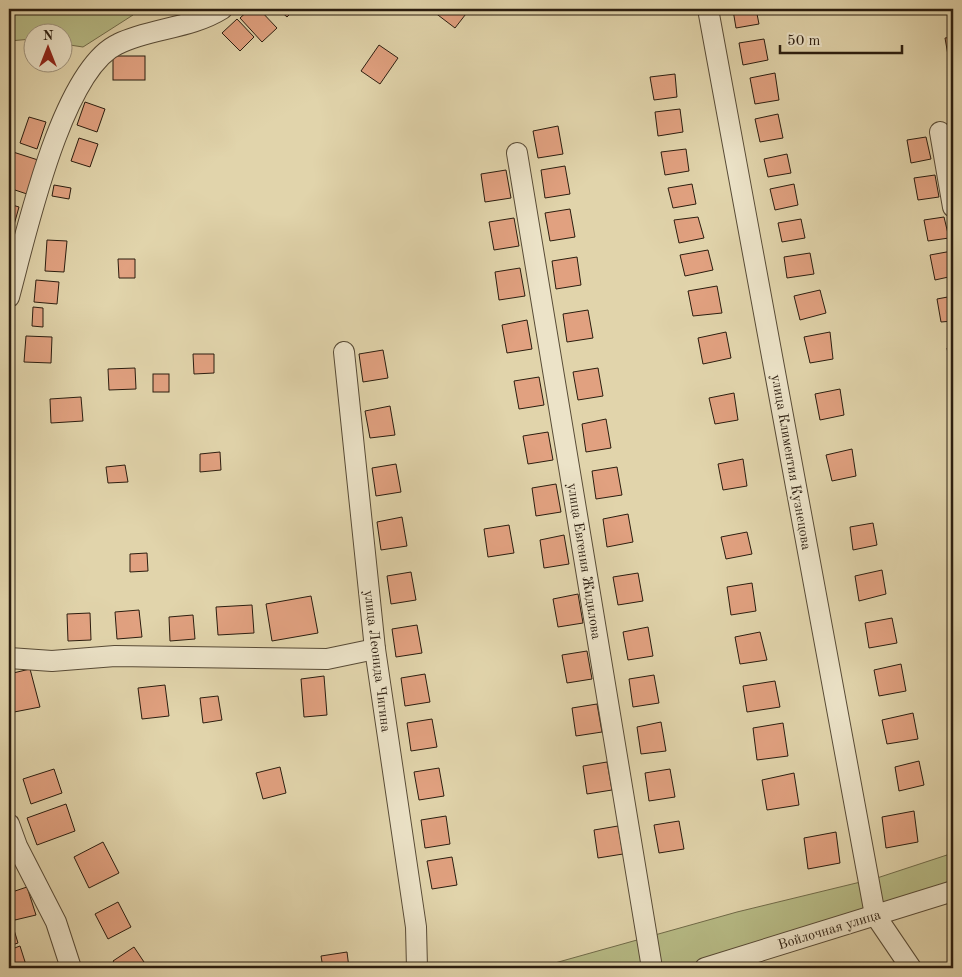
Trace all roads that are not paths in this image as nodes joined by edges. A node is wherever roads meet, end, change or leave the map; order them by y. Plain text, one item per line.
1 (222, 9) edge
2 (708, 9) edge
3 (940, 132) dead end
4 (517, 153) dead end
5 (953, 207) edge
6 (9, 297) edge
7 (344, 352) dead end
8 (375, 649) junction
9 (9, 658) edge
10 (9, 824) edge
11 (953, 891) edge
12 (875, 915) junction
13 (71, 968) edge
14 (417, 968) edge
15 (652, 968) edge
16 (705, 968) edge
17 (911, 968) edge

1 - 6 street
2 - 12 street, улица Климентия Кузнецова
3 - 5 street
4 - 15 street, улица Евгения Жидилова
7 - 8 street, улица Леонида Чигина
8 - 9 street
8 - 14 street, улица Леонида Чигина
10 - 13 street
11 - 12 street, Войлочная улица
12 - 16 street, Войлочная улица
12 - 17 street

